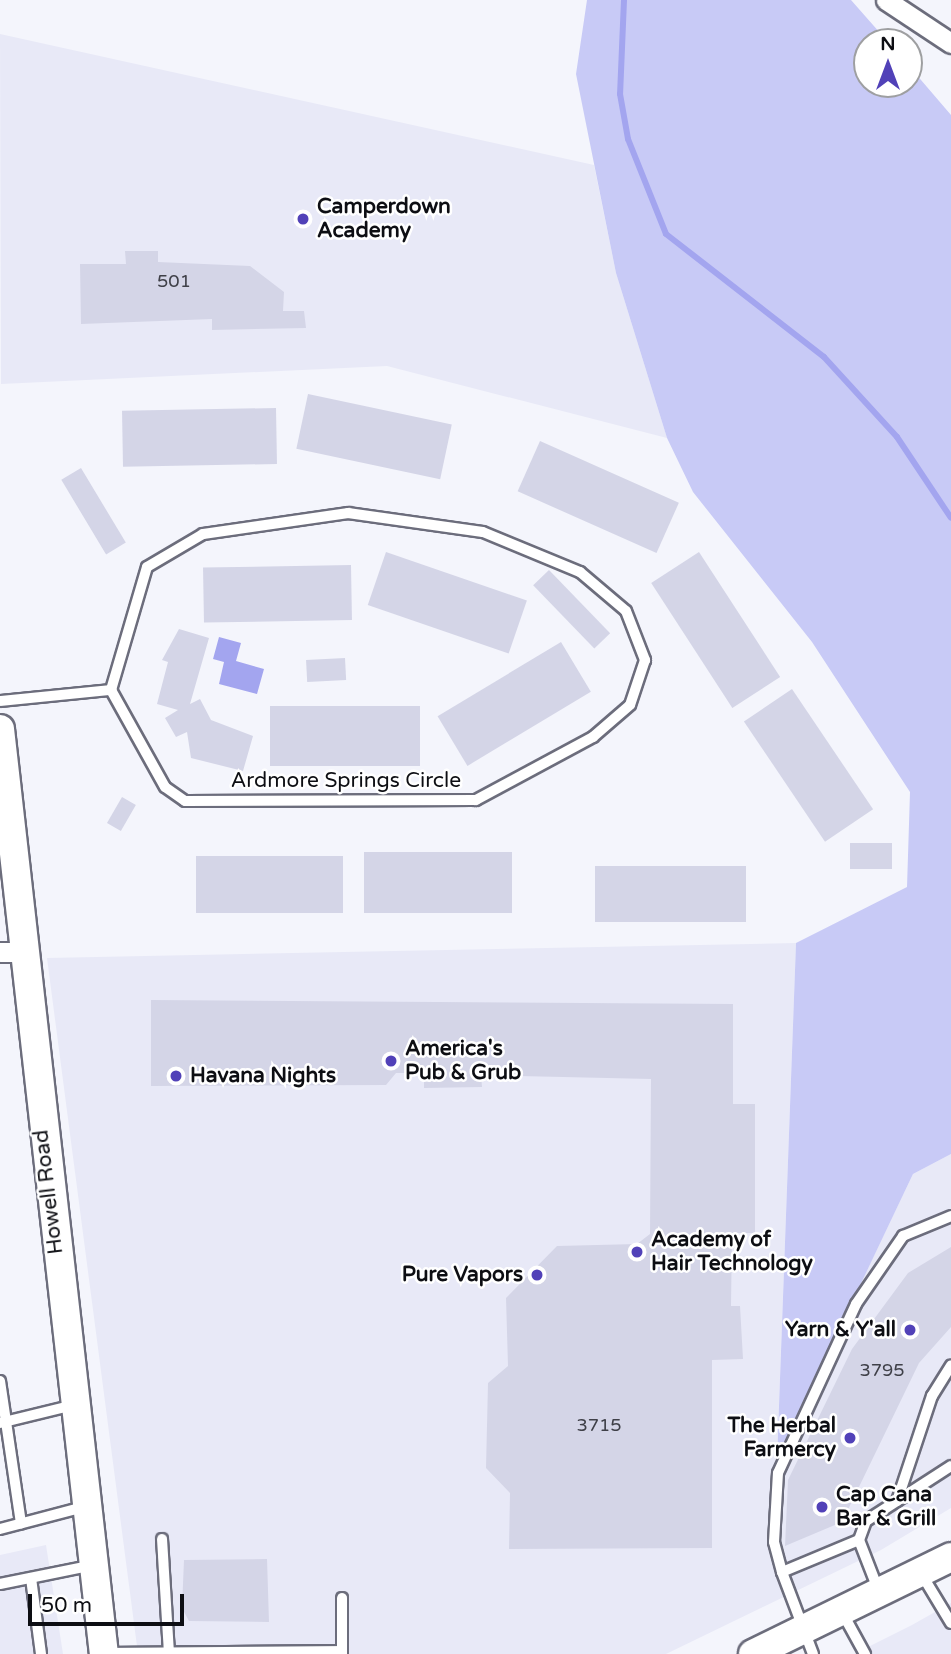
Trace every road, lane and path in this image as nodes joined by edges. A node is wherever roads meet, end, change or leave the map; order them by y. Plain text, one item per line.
1 (886, 0) edge
2 (951, 43) edge
3 (111, 690) junction
4 (0, 701) edge
5 (0, 729) edge
6 (11, 952) edge
7 (951, 1216) edge
8 (951, 1366) edge
9 (0, 1381) edge
10 (75, 1405) junction
11 (2, 1422) edge
12 (951, 1466) edge
13 (897, 1501) junction
14 (86, 1507) junction
15 (21, 1524) junction
16 (0, 1529) edge
17 (162, 1539) dead end
18 (859, 1540) junction
19 (951, 1557) edge
20 (93, 1565) junction
21 (782, 1572) junction
22 (922, 1574) junction
23 (31, 1578) junction
24 (0, 1584) edge
25 (881, 1596) junction
26 (342, 1598) dead end
27 (842, 1614) junction
28 (950, 1622) edge
29 (810, 1642) edge
30 (169, 1652) junction
31 (102, 1653) edge
32 (342, 1653) edge
33 (41, 1654) edge
34 (753, 1654) edge
35 (865, 1654) edge

1 - 2 street
3 - 3 lane, Ardmore Springs Circle
3 - 4 lane
5 - 6 main road, Howell Road
6 - 10 main road, Howell Road
7 - 21 lane
8 - 13 lane
9 - 11 lane
10 - 11 lane
10 - 14 main road, Howell Road
11 - 15 lane
12 - 13 lane
13 - 18 lane
14 - 15 lane
14 - 20 main road, Howell Road
15 - 16 lane
17 - 30 lane
18 - 21 lane
18 - 25 lane
19 - 22 main road
20 - 23 lane
20 - 31 main road, Howell Road
21 - 29 lane
22 - 25 main road
22 - 28 lane
23 - 24 lane
23 - 33 lane
25 - 27 main road
26 - 32 lane
27 - 29 main road
27 - 35 lane
29 - 34 main road
30 - 31 lane
30 - 32 lane

